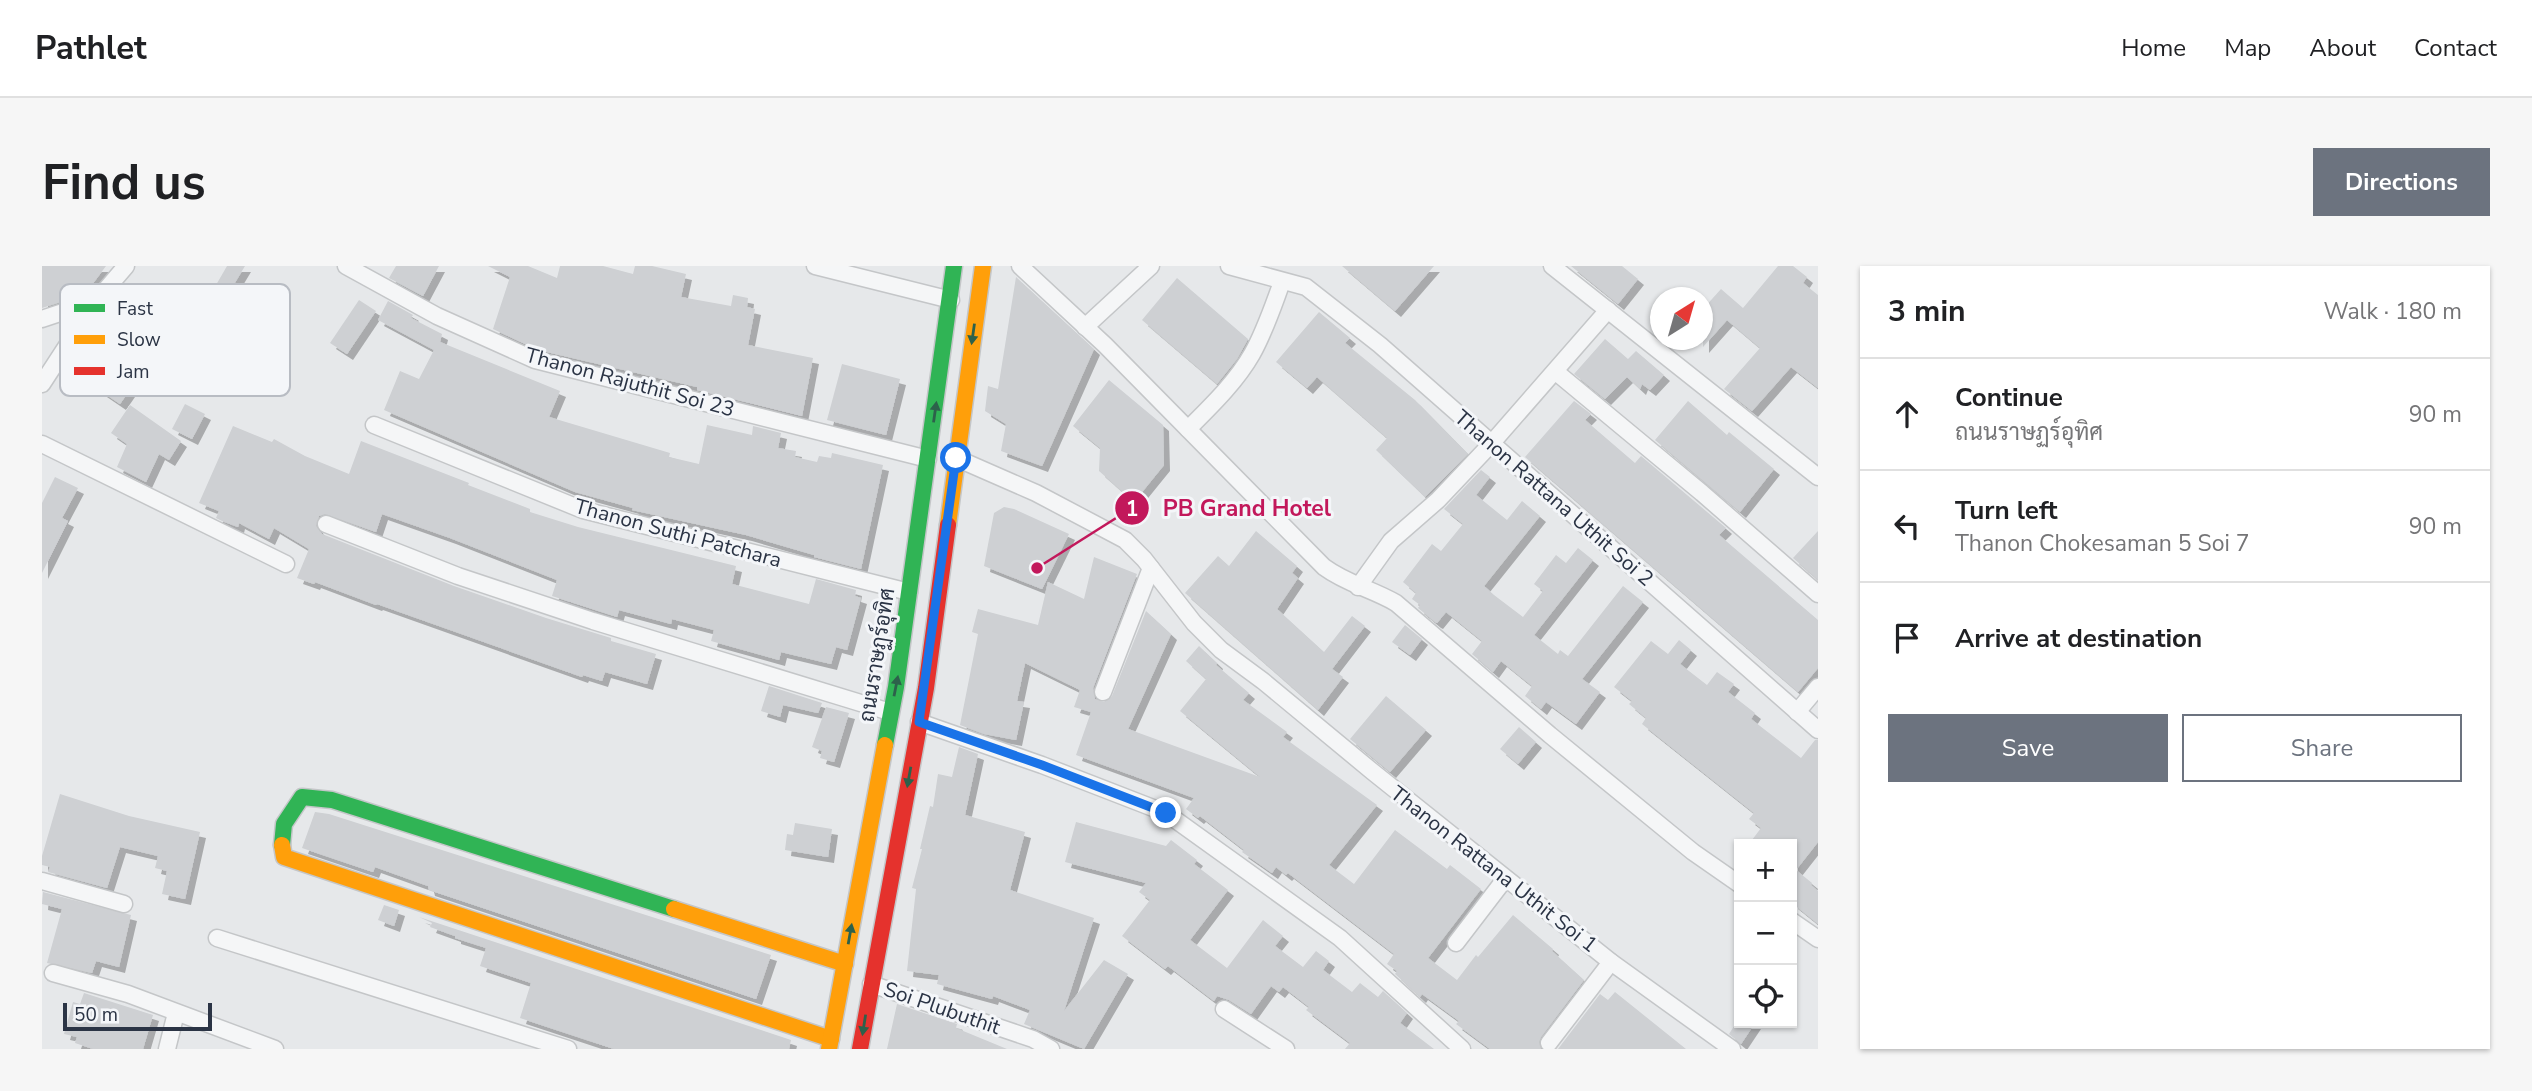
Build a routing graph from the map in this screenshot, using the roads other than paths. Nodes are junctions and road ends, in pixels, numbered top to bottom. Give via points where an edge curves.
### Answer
1 (126, 266) edge
2 (346, 266) edge
3 (815, 266) edge
4 (954, 266) edge
5 (983, 266) edge
6 (1020, 266) edge
7 (1151, 266) edge
8 (1229, 266) edge
9 (1552, 266) edge
10 (1282, 282) junction
11 (111, 284) edge
12 (950, 300) junction
13 (1608, 310) junction
14 (60, 313) edge
15 (42, 319) edge
16 (1085, 327) junction
17 (60, 356) edge
18 (1556, 372) junction
19 (42, 384) edge
20 (374, 425) dead end
21 (1188, 429) junction
22 (42, 444) edge
23 (1491, 444) junction
24 (956, 458) junction
25 (928, 459) junction
26 (1818, 477) edge
27 (326, 524) dead end
28 (286, 564) dead end
29 (1151, 568) junction
30 (1358, 587) junction
31 (909, 592) junction
32 (1818, 594) edge
33 (1818, 687) edge
34 (1103, 692) dead end
35 (890, 712) junction
36 (1797, 712) junction
37 (919, 722) junction
38 (1818, 730) edge
39 (865, 854) junction
40 (894, 857) junction
41 (1505, 879) junction
42 (42, 881) edge
43 (1734, 881) edge
44 (124, 904) dead end
45 (1797, 924) edge
46 (217, 938) dead end
47 (1818, 939) edge
48 (1456, 943) dead end
49 (1611, 962) junction
50 (845, 964) junction
51 (53, 973) dead end
52 (871, 984) junction
53 (1224, 1009) dead end
54 (176, 1013) junction
55 (1549, 1043) dead end
56 (830, 1044) edge
57 (1723, 1047) edge
58 (167, 1049) edge
59 (275, 1049) edge
60 (568, 1049) edge
61 (860, 1049) edge
62 (1051, 1049) edge
63 (1286, 1049) edge
64 (1462, 1049) edge

1 - 11 street
2 - 25 street, Thanon Rajuthit Soi 23 via 437,316 535,360
3 - 12 street
4 - 12 street, ถนนราษฏร์อุทิศ
5 -> 24 street
6 - 16 street
7 - 16 street
8 - 10 street, Thanon Rattana Uthit Soi 2
9 - 13 street
10 - 21 street via 1247,362
10 - 23 street, Thanon Rattana Uthit Soi 2 via 1306,287 1380,345
25 -> 12 street, ถนนราษฏร์อุทิศ
13 - 18 street
13 - 26 street
14 - 15 street
16 - 21 street
17 - 19 street
18 - 23 street
18 - 32 street
20 - 31 street, Thanon Suthi Patchara via 583,510
21 - 30 street via 1324,567
22 - 28 street
23 - 30 street via 1391,541
23 - 36 street, Thanon Rattana Uthit Soi 2
24 - 29 street, Thanon Rattana Uthit Soi 1 via 1037,493 1125,540
24 - 37 street
25 - 31 street, ถนนราษฏร์อุทิศ
27 - 35 street via 458,576 593,621
29 - 34 street
29 - 41 street, Thanon Rattana Uthit Soi 1 via 1221,650
30 - 43 street via 1396,603 1550,735
35 -> 31 street, ถนนราษฏร์อุทิศ
33 - 36 street
35 - 39 street, ถนนราษฏร์อุทิศ
36 - 38 street, Thanon Rattana Uthit Soi 2
37 -> 40 street
37 - 64 street via 1166,813 1340,938
39 - 40 street
50 -> 39 street, ถนนราษฏร์อุทิศ
40 - 52 street
41 - 48 street
41 - 49 street, Thanon Rattana Uthit Soi 1
42 - 44 street
45 - 47 street
46 - 60 street
49 - 55 street
49 - 57 street, Thanon Rattana Uthit Soi 1
50 - 56 street, ถนนราษฏร์อุทิศ
50 - 56 street via 332,800 302,797 284,820 284,857
51 - 54 street
52 -> 61 street
52 - 62 street, Soi Plubuthit
53 - 63 street
54 - 58 street
54 - 59 street

